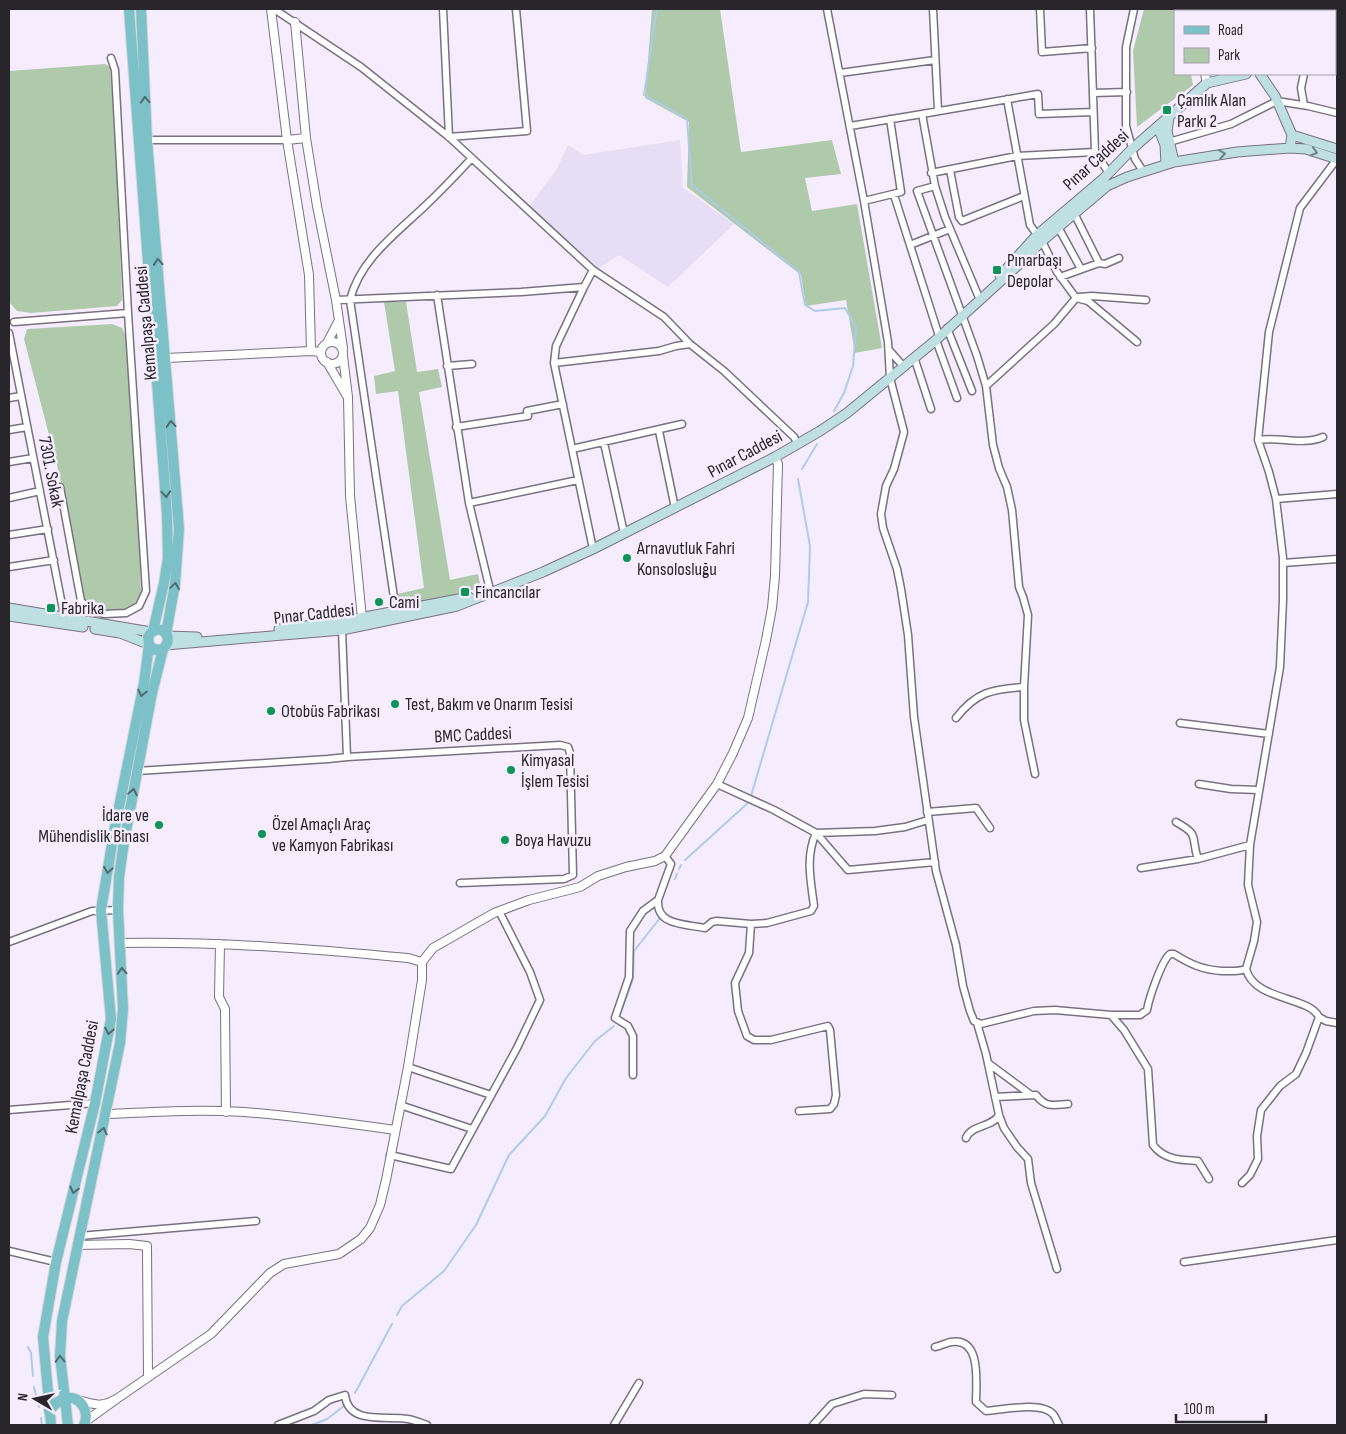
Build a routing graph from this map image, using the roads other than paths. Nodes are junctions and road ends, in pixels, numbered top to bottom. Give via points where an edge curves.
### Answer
1 (129, 9) edge
2 (140, 9) edge
3 (273, 9) edge
4 (443, 9) edge
5 (516, 9) edge
6 (827, 9) edge
7 (933, 9) edge
8 (1040, 9) edge
9 (1090, 9) edge
10 (1134, 9) edge
11 (295, 22) junction
12 (1092, 48) junction
13 (111, 58) dead end
14 (935, 60) junction
15 (840, 73) junction
16 (1205, 75) edge
17 (1242, 75) edge
18 (1261, 75) edge
19 (1304, 75) edge
20 (1207, 83) junction
21 (1127, 92) junction
22 (1093, 94) junction
23 (1007, 99) junction
24 (1277, 101) junction
25 (1304, 105) junction
26 (938, 111) junction
27 (1093, 112) junction
28 (1337, 113) edge
29 (922, 114) junction
30 (1169, 118) junction
31 (890, 119) junction
32 (850, 126) junction
33 (1158, 127) junction
34 (1292, 135) junction
35 (448, 137) junction
36 (306, 138) junction
37 (147, 140) junction
38 (288, 140) junction
39 (1169, 142) junction
40 (1290, 148) junction
41 (1132, 149) junction
42 (1337, 149) edge
43 (1095, 152) junction
44 (1017, 156) junction
45 (472, 158) junction
46 (1337, 159) edge
47 (1170, 163) junction
48 (950, 170) junction
49 (1143, 171) junction
50 (931, 173) junction
51 (1106, 179) junction
52 (935, 186) junction
53 (894, 195) junction
54 (1024, 196) junction
55 (864, 201) junction
56 (1074, 213) junction
57 (1058, 227) junction
58 (950, 229) junction
59 (933, 235) junction
60 (1039, 238) junction
61 (910, 245) junction
62 (1120, 258) dead end
63 (1099, 263) junction
64 (1081, 269) junction
65 (593, 270) junction
66 (1060, 277) junction
67 (584, 287) junction
68 (437, 295) junction
69 (982, 298) junction
70 (1076, 298) junction
71 (336, 300) junction
72 (350, 300) junction
73 (1146, 300) dead end
74 (128, 313) junction
75 (962, 315) junction
76 (14, 322) dead end
77 (338, 322) junction
78 (947, 328) junction
79 (9, 336) edge
80 (937, 338) junction
81 (1137, 342) dead end
82 (327, 343) junction
83 (690, 344) junction
84 (889, 350) junction
85 (311, 351) junction
86 (321, 352) junction
87 (343, 352) junction
88 (914, 357) junction
89 (166, 358) junction
90 (326, 362) junction
91 (554, 363) junction
92 (472, 364) dead end
93 (447, 366) junction
94 (903, 366) junction
95 (12, 368) edge
96 (890, 378) junction
97 (986, 386) junction
98 (972, 392) dead end
99 (21, 396) junction
100 (348, 397) junction
101 (9, 398) edge
102 (957, 398) dead end
103 (563, 404) junction
104 (931, 409) dead end
105 (682, 424) dead end
106 (27, 427) junction
107 (456, 427) junction
108 (9, 430) edge
109 (659, 430) junction
110 (1322, 437) dead end
111 (1258, 440) junction
112 (604, 443) junction
113 (798, 444) junction
114 (572, 449) junction
115 (775, 457) junction
116 (33, 458) junction
117 (9, 462) edge
118 (578, 480) junction
119 (60, 487) dead end
120 (40, 491) junction
121 (1337, 494) edge
122 (9, 498) edge
123 (1276, 499) junction
124 (469, 503) junction
125 (675, 508) junction
126 (48, 529) junction
127 (624, 533) junction
128 (9, 535) edge
129 (593, 549) junction
130 (54, 560) junction
131 (1337, 560) edge
132 (1283, 564) junction
133 (9, 567) edge
134 (491, 594) junction
135 (9, 608) edge
136 (396, 611) junction
137 (9, 616) edge
138 (362, 618) junction
139 (65, 620) junction
140 (342, 630) junction
141 (152, 631) junction
142 (165, 641) junction
143 (148, 644) junction
144 (1024, 686) junction
145 (956, 718) dead end
146 (1180, 724) dead end
147 (1269, 734) junction
148 (347, 757) junction
149 (137, 772) junction
150 (1035, 774) dead end
151 (717, 784) junction
152 (1199, 784) dead end
153 (1258, 790) junction
154 (927, 812) junction
155 (928, 820) junction
156 (1176, 822) dead end
157 (990, 828) dead end
158 (816, 834) junction
159 (1250, 845) junction
160 (665, 856) junction
161 (1198, 859) junction
162 (935, 862) junction
163 (1142, 868) dead end
164 (460, 883) dead end
165 (658, 900) junction
166 (101, 910) junction
167 (118, 910) junction
168 (499, 911) junction
169 (751, 924) junction
170 (9, 942) edge
171 (120, 943) junction
172 (220, 944) junction
173 (422, 962) junction
174 (1246, 969) junction
175 (1110, 1015) junction
176 (1319, 1017) junction
177 (977, 1023) junction
178 (1337, 1023) edge
179 (988, 1063) junction
180 (408, 1067) junction
181 (634, 1075) dead end
182 (491, 1095) junction
183 (1031, 1095) junction
184 (995, 1097) junction
185 (95, 1103) junction
186 (1068, 1104) dead end
187 (400, 1105) junction
188 (9, 1110) edge
189 (799, 1111) dead end
190 (226, 1112) junction
191 (107, 1114) junction
192 (999, 1115) junction
193 (472, 1129) junction
194 (395, 1130) junction
195 (966, 1138) dead end
196 (390, 1155) junction
197 (1209, 1179) dead end
198 (1242, 1183) dead end
199 (256, 1221) dead end
200 (78, 1240) junction
201 (1337, 1240) edge
202 (9, 1251) edge
203 (56, 1262) junction
204 (1184, 1262) dead end
205 (1058, 1269) dead end
206 (936, 1347) dead end
207 (148, 1377) junction
208 (639, 1383) dead end
209 (892, 1395) dead end
210 (64, 1398) junction
211 (118, 1398) junction
212 (76, 1400) junction
213 (51, 1420) edge
214 (85, 1423) edge
215 (68, 1425) edge
216 (278, 1425) edge
217 (427, 1425) edge
218 (614, 1425) edge
219 (813, 1425) edge
220 (1059, 1425) edge

1 -> 141 main road, Kemalpaşa Caddesi via 167,515 168,558
37 -> 2 main road, Kemalpaşa Caddesi
3 - 11 street
3 - 38 street
4 - 35 street
5 - 35 street via 527,131
6 - 15 street
7 - 14 street
8 - 12 street via 1042,52
9 - 12 street
10 - 21 street via 1126,47
11 - 35 street via 361,67
11 - 36 street
12 - 22 street
13 - 74 street via 115,70
14 - 15 street
14 - 26 street
15 - 32 street
16 - 20 street
17 - 20 main road, Pınar Caddesi
18 - 24 main road
19 - 25 street via 1301,88
20 - 30 main road, Pınar Caddesi
21 - 22 street
21 - 41 street via 1126,126
22 - 27 street
23 - 26 street
23 - 27 street via 1038,94 1039,114
23 - 44 street
24 - 25 street
24 - 34 main road
24 - 39 street via 1230,124
25 - 28 street
26 - 29 street
27 - 43 street
29 - 31 street
29 - 50 street
30 - 33 main road, Pınar Caddesi
30 - 39 main road
31 - 32 street
31 - 53 street via 901,192
32 - 55 street
33 - 41 main road, Pınar Caddesi
33 - 47 main road
34 - 40 main road
34 - 42 main road
35 - 45 street
36 - 38 street
36 - 71 street
37 - 38 street
89 -> 37 main road, Kemalpaşa Caddesi
38 - 85 street via 309,275
39 - 47 main road
40 -> 46 main road via 1306,149
47 -> 40 main road via 1237,152
41 - 49 street
41 - 51 main road, Pınar Caddesi
43 - 44 street
43 - 51 street
44 - 48 street
44 - 54 street
45 - 65 street
45 - 72 street via 378,250 353,286
46 - 111 street via 1300,208 1269,332
47 - 49 main road
48 - 50 street
48 - 54 street via 962,221
49 - 51 main road
50 - 52 street
51 - 56 main road, Pınar Caddesi
51 - 60 main road, Pınar Caddesi
52 - 58 street
52 - 59 street via 917,191
53 - 55 street
53 - 61 street
54 - 60 street via 1030,225
55 - 84 street
56 - 57 main road, Pınar Caddesi
56 - 63 street
57 - 60 main road, Pınar Caddesi
57 - 64 street
58 - 59 street
58 - 69 street
59 - 61 street
59 - 75 street
60 - 66 street
60 - 69 main road, Pınar Caddesi via 1015,268
61 - 80 street
62 - 63 street
63 - 64 street
64 - 66 street
65 - 67 street
65 - 83 street via 664,317
66 - 70 street
67 - 68 street
67 - 91 street via 556,346
68 - 72 street
68 - 93 street
69 - 75 main road, Pınar Caddesi
70 - 73 street
70 - 81 street via 1088,301
70 - 97 street via 1054,324
71 - 72 street
71 - 77 street
72 - 136 street
74 - 76 street
74 - 119 street via 146,591 139,606 126,613 105,614 91,611 81,601
75 - 78 main road, Pınar Caddesi
75 - 97 street
77 - 82 street
77 - 87 street
78 - 80 main road, Pınar Caddesi
78 - 98 street
79 - 95 street, 7301. Sokak
80 - 88 main road, Pınar Caddesi
80 - 102 street
82 - 86 street
82 - 87 street via 338,343
83 - 91 street via 659,351
83 - 113 street via 724,371
84 - 94 street
84 - 96 street
85 - 86 street
85 - 89 street
86 - 90 street
87 - 90 street via 336,363
87 - 100 street
88 - 94 main road, Pınar Caddesi
88 - 104 street
142 -> 89 main road, Kemalpaşa Caddesi via 176,584 179,529
90 - 100 street
91 - 103 street
92 - 93 street
93 - 107 street
94 - 96 main road, Pınar Caddesi
95 - 99 street, 7301. Sokak
96 - 113 main road, Pınar Caddesi via 847,413
96 - 154 street via 904,432 880,514 901,589
97 - 144 street via 993,445 1012,510 1019,587 1028,615
99 - 101 street
99 - 106 street, 7301. Sokak
100 - 138 street via 350,496
103 - 107 street via 527,411 528,416
103 - 114 street
105 - 109 street
106 - 108 street
106 - 116 street, 7301. Sokak
107 - 124 street
109 - 112 street
109 - 125 street
110 - 111 street via 1316,440
111 - 123 street
112 - 114 street
112 - 127 street
113 - 115 main road, Pınar Caddesi
114 - 118 street
115 - 125 main road, Pınar Caddesi
115 - 151 street via 778,464 778,510 772,608 748,718
116 - 117 street
116 - 120 street, 7301. Sokak
118 - 124 street
118 - 129 street
120 - 122 street
120 - 126 street, 7301. Sokak
121 - 123 street
123 - 132 street
124 - 134 street
125 - 127 main road, Pınar Caddesi
126 - 128 street
126 - 130 street, 7301. Sokak
127 - 129 main road, Pınar Caddesi
129 - 134 main road, Pınar Caddesi
130 - 133 street
130 - 139 street, 7301. Sokak
131 - 132 street
132 - 147 street via 1280,667
134 - 136 main road, Pınar Caddesi
134 - 140 main road, Pınar Caddesi via 457,606
135 - 139 main road
136 - 138 main road, Pınar Caddesi
137 - 139 main road
138 - 142 main road, Pınar Caddesi
139 - 141 main road
139 - 143 main road via 120,633
140 - 142 main road, Pınar Caddesi
140 - 148 street
141 - 142 main road via 160,630
141 - 143 main road, Kemalpaşa Caddesi
142 - 143 main road via 155,650
142 - 149 main road, Kemalpaşa Caddesi
143 -> 166 main road, Kemalpaşa Caddesi via 144,683
144 - 145 street via 986,693 968,703
144 - 150 street via 1024,720
146 - 147 street
147 - 153 street
148 - 149 street, BMC Caddesi
148 - 164 street, BMC Caddesi via 568,747 573,875 564,879
167 -> 149 main road, Kemalpaşa Caddesi via 119,877
151 - 158 street
151 - 160 street
152 - 153 street
153 - 159 street
154 - 155 street
154 - 157 street via 976,808
155 - 158 street via 875,831
155 - 162 street
156 - 161 street via 1194,835
158 - 162 street via 848,870
158 - 169 street via 810,845 814,906 811,911
159 - 161 street
159 - 174 street via 1248,885 1257,922
160 - 165 street via 670,864
160 - 168 street via 598,876 580,887
161 - 163 street
162 - 177 street via 966,1000
165 - 169 street via 657,909 666,919 676,923 705,928 712,922
165 - 181 street via 643,912 630,931 628,977 614,1018 628,1026 633,1036
166 - 167 street
166 - 170 street
166 -> 185 main road, Kemalpaşa Caddesi via 111,1019
167 - 171 main road, Kemalpaşa Caddesi
168 - 173 street via 433,948
168 - 182 street via 530,972 540,1000
169 - 189 street via 749,953 735,983 738,1011 748,1036 754,1040 771,1040 828,1026 830,1030 834,1104 830,1109
171 - 172 street
191 -> 171 main road, Kemalpaşa Caddesi via 123,1009
172 - 173 street via 356,953
172 - 190 street via 219,997 225,1008
173 - 180 street
174 - 175 street via 1211,971 1170,954 1165,958 1150,995 1148,1010 1140,1015
174 - 176 street via 1248,975 1263,988 1317,1012
175 - 177 street via 1034,1011
175 - 197 street via 1124,1030 1148,1069 1153,1145 1165,1157 1198,1161
176 - 178 street
176 - 198 street via 1296,1074 1280,1086 1261,1110 1258,1159
177 - 179 street
179 - 183 street
179 - 184 street
180 - 182 street
180 - 187 street
182 - 193 street
183 - 184 street
183 - 186 street via 1047,1104
184 - 192 street
185 - 188 street
185 -> 203 main road, Kemalpaşa Caddesi
187 - 193 street
187 - 194 street
190 - 191 street
190 - 194 street
200 -> 191 main road, Kemalpaşa Caddesi
192 - 195 street via 996,1121 968,1133
192 - 205 street via 1004,1128 1028,1159 1031,1184
193 - 196 street via 451,1169
194 - 196 street
196 - 207 street via 380,1205 361,1239 339,1254 284,1264 270,1273 211,1334
199 - 200 street
200 - 207 street via 147,1246
210 -> 200 main road, Kemalpaşa Caddesi via 60,1356 62,1321
201 - 204 street
202 - 203 street
203 - 213 main road, Kemalpaşa Caddesi via 43,1337
206 - 220 street via 950,1342 968,1346 973,1353 976,1374 976,1402 986,1411 1022,1407 1042,1409 1053,1414
207 - 211 street
208 - 218 street
209 - 219 street via 864,1394 832,1404
210 - 212 main road
210 - 213 main road via 59,1401
210 - 215 main road, Kemalpaşa Caddesi
211 - 212 street via 100,1406
211 - 214 street
212 - 214 main road via 85,1408
216 - 217 street via 345,1395 351,1408 367,1418 409,1419

